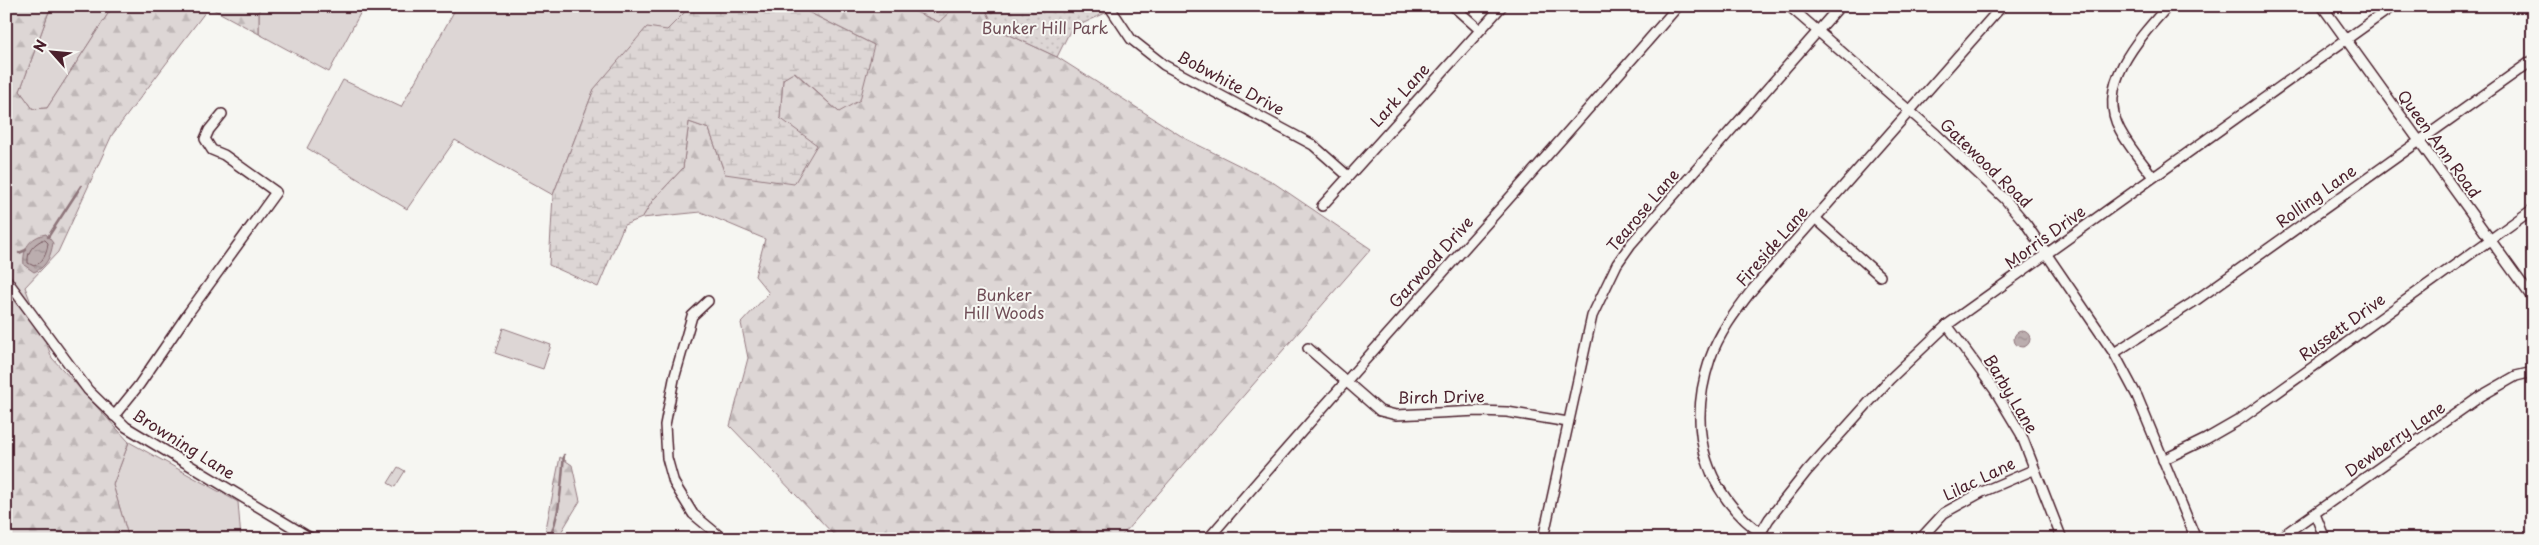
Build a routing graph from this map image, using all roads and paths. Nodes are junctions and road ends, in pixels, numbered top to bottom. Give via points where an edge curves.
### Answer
1 (1110, 6) edge
2 (1453, 6) edge
3 (1502, 6) edge
4 (1678, 6) edge
5 (1789, 6) edge
6 (1840, 6) edge
7 (2002, 6) edge
8 (2168, 6) edge
9 (2322, 6) edge
10 (2393, 6) edge
11 (1480, 30) junction
12 (1818, 32) junction
13 (2346, 39) junction
14 (2533, 60) edge
15 (1910, 112) junction
16 (222, 114) dead end
17 (2418, 141) junction
18 (1348, 176) junction
19 (2153, 177) junction
20 (1322, 206) dead end
21 (2533, 209) edge
22 (1816, 219) junction
23 (2490, 240) junction
24 (2047, 255) junction
25 (1880, 276) dead end
26 (6, 279) edge
27 (2533, 299) edge
28 (708, 301) dead end
29 (1947, 324) junction
30 (1308, 348) dead end
31 (2114, 353) junction
32 (2533, 372) edge
33 (1344, 380) junction
34 (114, 416) junction
35 (1568, 422) junction
36 (2163, 460) junction
37 (2033, 470) junction
38 (2315, 514) junction
39 (1758, 536) edge
40 (312, 539) edge
41 (723, 539) edge
42 (1208, 539) edge
43 (1450, 539) edge
44 (1505, 539) edge
45 (1544, 539) edge
46 (1769, 539) edge
47 (1920, 539) edge
48 (2062, 539) edge
49 (2196, 539) edge
50 (2278, 539) edge
51 (2325, 539) edge

1 - 18 street, Bobwhite Drive via 1131,38 1164,65 1313,145
2 - 11 street
3 - 11 street, Lark Lane
4 - 33 street, Garwood Drive
5 - 12 street, Gatewood Road
6 - 12 street, Tearose Lane
7 - 15 street, Fireside Lane
8 - 19 street via 2125,61 2114,94 2113,109 2119,129
9 - 13 street, Queen Ann Road
10 - 13 street, Morris Drive
11 - 18 street, Lark Lane
12 - 15 street, Gatewood Road
12 - 35 street, Tearose Lane via 1631,244 1617,264 1592,316
13 - 17 street, Queen Ann Road
13 - 19 street, Morris Drive
14 - 17 street, Rolling Lane
15 - 22 street, Fireside Lane
15 - 24 street, Gatewood Road via 2005,199
16 - 34 street via 208,130 205,139 212,150 276,192
17 - 23 street, Queen Ann Road
17 - 31 street, Rolling Lane via 2192,303
18 - 20 street, Lark Lane
19 - 24 street, Morris Drive
21 - 23 street, Russett Drive
22 - 25 street
22 - 39 street, Fireside Lane via 1730,318 1710,359 1700,407 1700,432 1706,462 1720,490
23 - 27 street, Queen Ann Road
23 - 36 street, Russett Drive via 2239,420
24 - 29 street, Morris Drive
24 - 31 street, Gatewood Road
26 - 34 street, Browning Lane via 88,390
28 - 41 street via 692,316 674,379 665,425 667,458 674,483 693,514
29 - 37 street, Barby Lane via 2017,427
29 - 39 street, Morris Drive via 1889,380 1807,471
30 - 33 street, Birch Drive
31 - 36 street, Gatewood Road via 2137,396
32 - 38 street, Dewberry Lane via 2516,376 2481,396
33 - 35 street, Birch Drive via 1380,411 1396,415 1478,411
33 - 42 street, Garwood Drive
34 - 40 street, Browning Lane via 158,448
35 - 45 street, Tearose Lane
36 - 49 street, Gatewood Road
37 - 47 street, Lilac Lane via 1944,512
37 - 48 street, Barby Lane
38 - 50 street, Dewberry Lane
38 - 51 street
39 - 46 street, Fireside Lane
43 - 44 street

